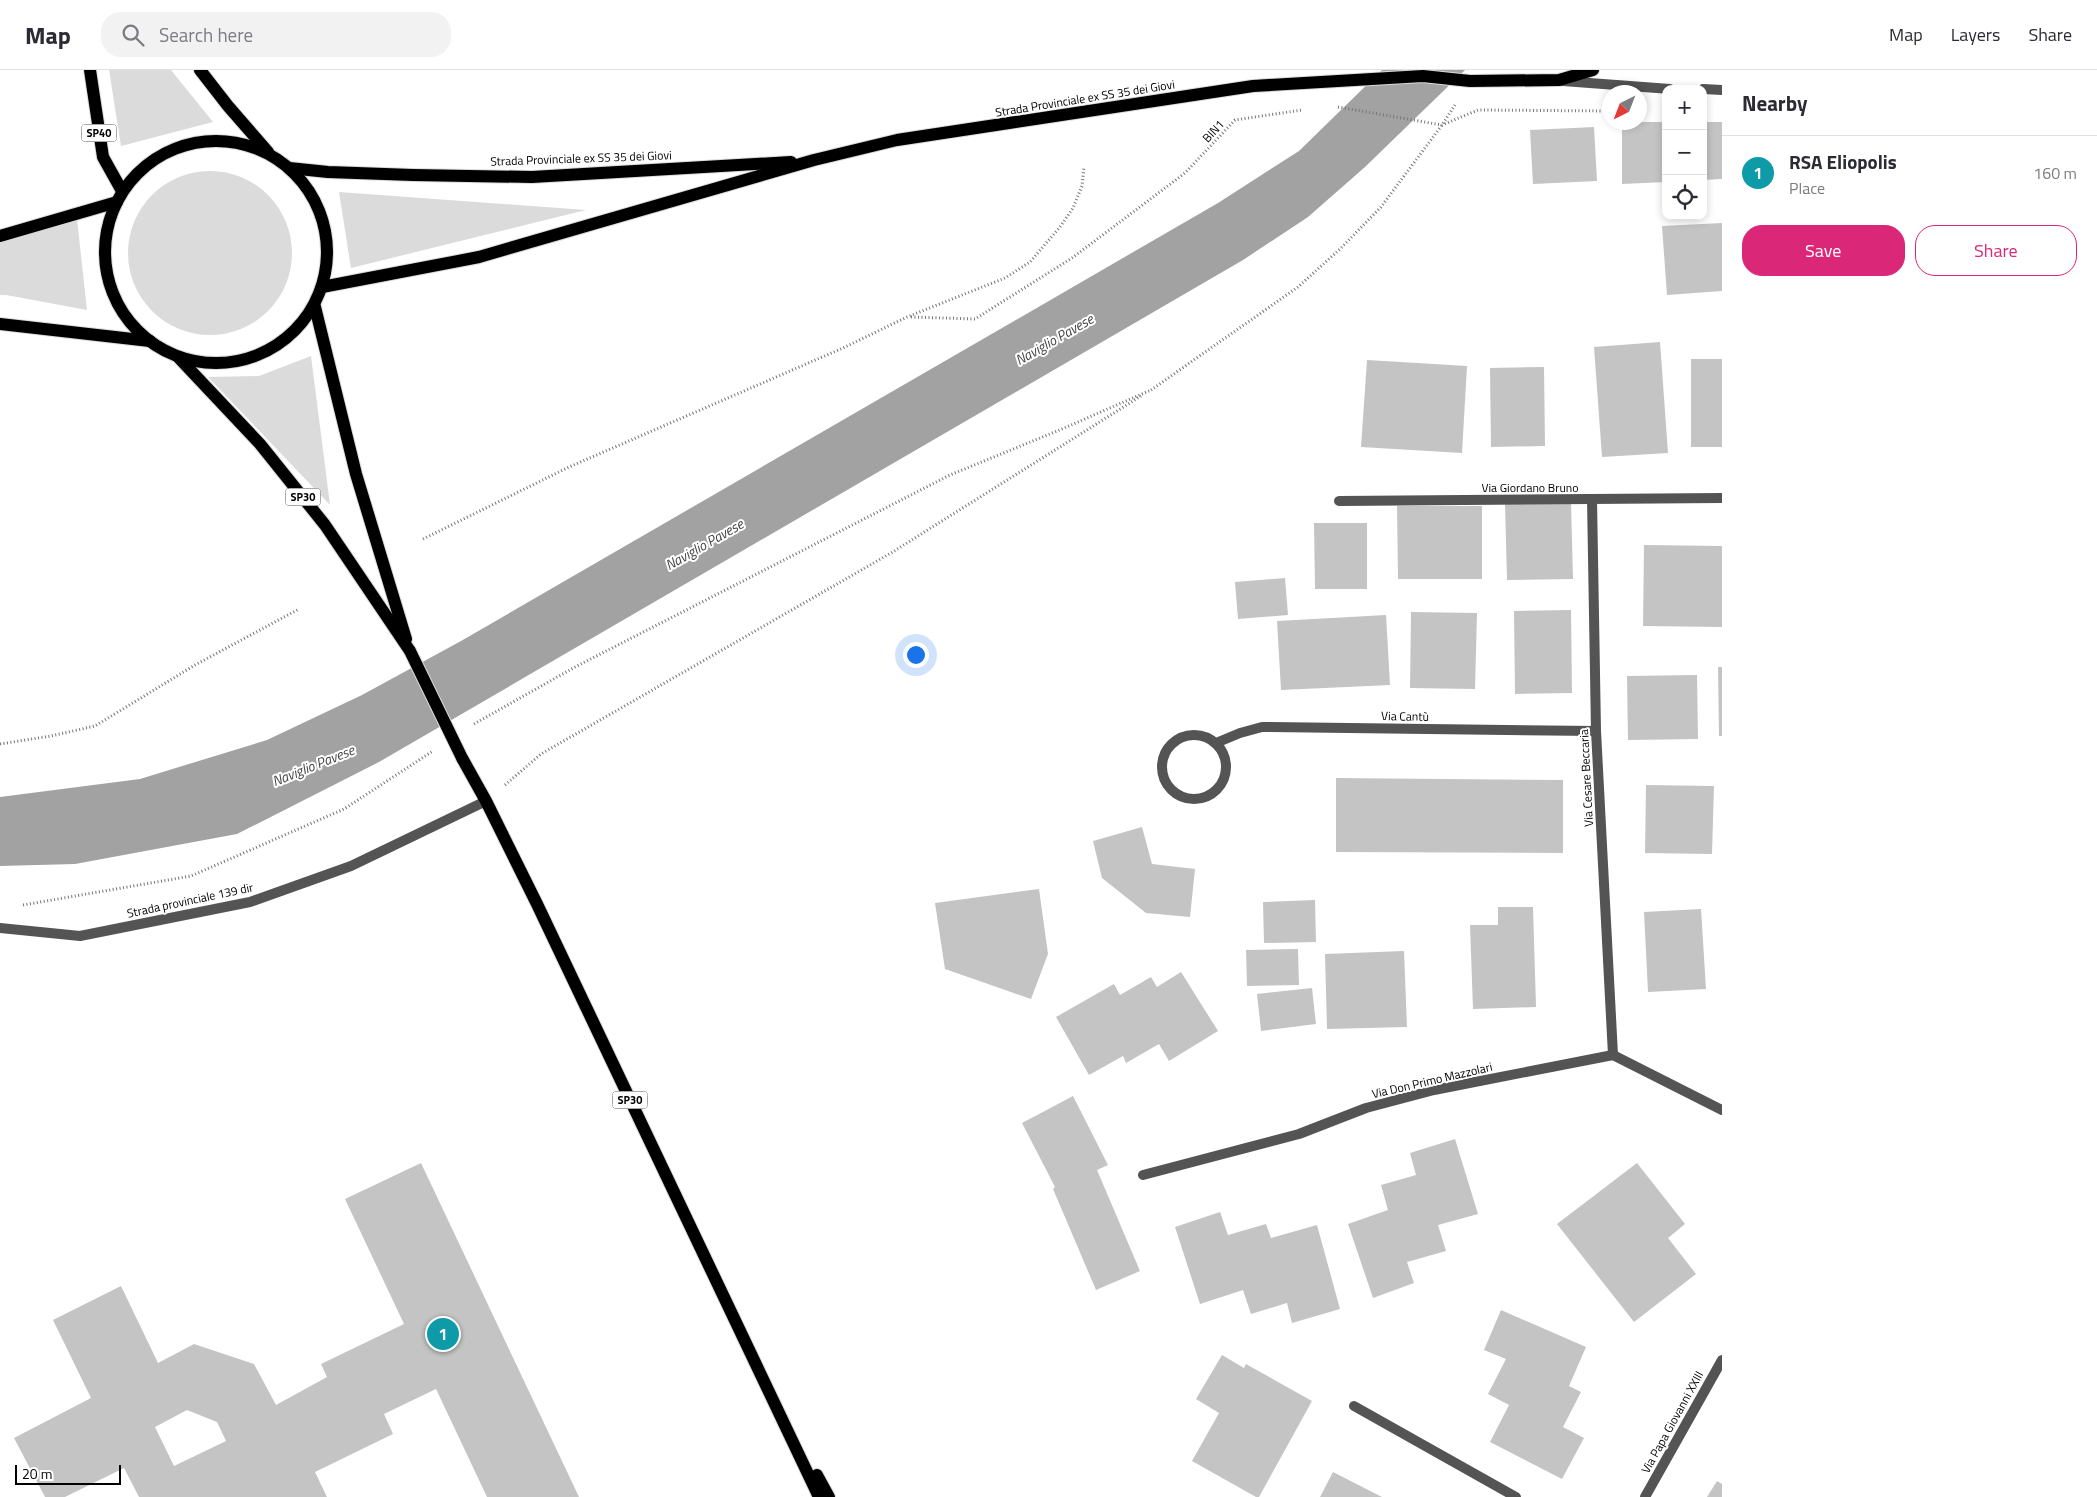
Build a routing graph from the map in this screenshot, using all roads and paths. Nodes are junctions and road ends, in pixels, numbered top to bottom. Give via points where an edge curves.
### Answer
1 (90, 70) edge
2 (200, 70) edge
3 (1593, 70) edge
4 (1423, 73) edge
5 (1559, 80) junction
6 (1470, 81) junction
7 (1662, 88) edge
8 (1707, 90) edge
9 (1722, 90) edge
10 (1331, 106) dead end
11 (1312, 109) dead end
12 (1602, 112) edge
13 (1442, 126) junction
14 (272, 156) junction
15 (814, 160) junction
16 (1084, 166) dead end
17 (289, 168) junction
18 (119, 196) junction
19 (0, 236) edge
20 (322, 287) junction
21 (315, 307) junction
22 (908, 317) junction
23 (0, 324) edge
24 (150, 341) junction
25 (178, 357) junction
26 (1151, 390) junction
27 (1722, 498) edge
28 (1592, 499) junction
29 (1339, 501) dead end
30 (423, 539) dead end
31 (299, 609) dead end
32 (410, 651) junction
33 (471, 726) dead end
34 (1596, 731) junction
35 (1216, 743) junction
36 (0, 744) edge
37 (439, 747) dead end
38 (486, 802) junction
39 (22, 905) dead end
40 (0, 928) edge
41 (1613, 1055) junction
42 (1722, 1110) edge
43 (1143, 1175) dead end
44 (1722, 1360) edge
45 (773, 1399) junction
46 (1354, 1406) dead end
47 (819, 1497) edge
48 (829, 1497) edge
49 (1516, 1497) edge
50 (1644, 1497) edge

1 - 18 main road, SP40 via 103,157
2 - 14 main road
3 - 5 main road
4 - 6 main road
4 - 15 main road, Strada Provinciale ex SS 35 dei Giovi via 1253,86 898,140
5 - 6 main road
5 - 7 street
6 - 13 path
8 - 9 street
10 - 13 path
11 - 22 path, BIN1 via 1235,120 1185,173 1072,258 975,318
12 - 13 path via 1478,110
13 - 26 path via 1381,207 1340,249 1298,287
14 - 17 main road
14 - 18 main road via 243,144 209,140 172,149 149,162 132,177
15 - 17 main road, Strada Provinciale ex SS 35 dei Giovi via 532,177 328,172
15 - 20 main road, Strada Provinciale ex SS 35 dei Giovi via 479,257
16 - 22 path via 1082,186 1073,208 1046,246 1030,262 1005,278
17 - 20 main road via 302,180 320,209 328,239
18 - 19 main road
18 - 24 main road via 107,229 105,265 116,302 130,322
20 - 21 main road
21 - 25 main road via 288,338 251,358 232,363 212,363
21 - 32 main road, SP30 via 356,474
22 - 30 path via 844,348 568,466
23 - 24 main road
24 - 25 main road
25 - 32 main road, SP30 via 260,444 325,525
26 - 33 path via 950,475 575,667
26 - 38 path via 890,553 541,754
27 - 28 street, Via Giordano Bruno
28 - 29 street, Via Giordano Bruno
28 - 34 street, Via Cesare Beccaria
31 - 36 path via 195,665 95,726
32 - 38 main road, SP30, bridge
34 - 35 street, Via Cantù via 1262,727
34 - 41 street, Via Cesare Beccaria
35 - 35 street via 1198,734 1178,739 1170,745 1162,764 1167,784 1174,792 1194,799 1215,792 1222,783 1226,768
37 - 39 path via 344,809 191,876
38 - 40 street, Strada provinciale 139 dir via 352,866 250,902 80,936
38 - 45 main road, SP30
41 - 42 street
41 - 43 street, Via Don Primo Mazzolari via 1434,1090 1366,1108 1299,1134
44 - 50 street, Via Papa Giovanni XXIII
45 - 47 main road, SP30
45 - 48 main road, SP30
46 - 49 street

